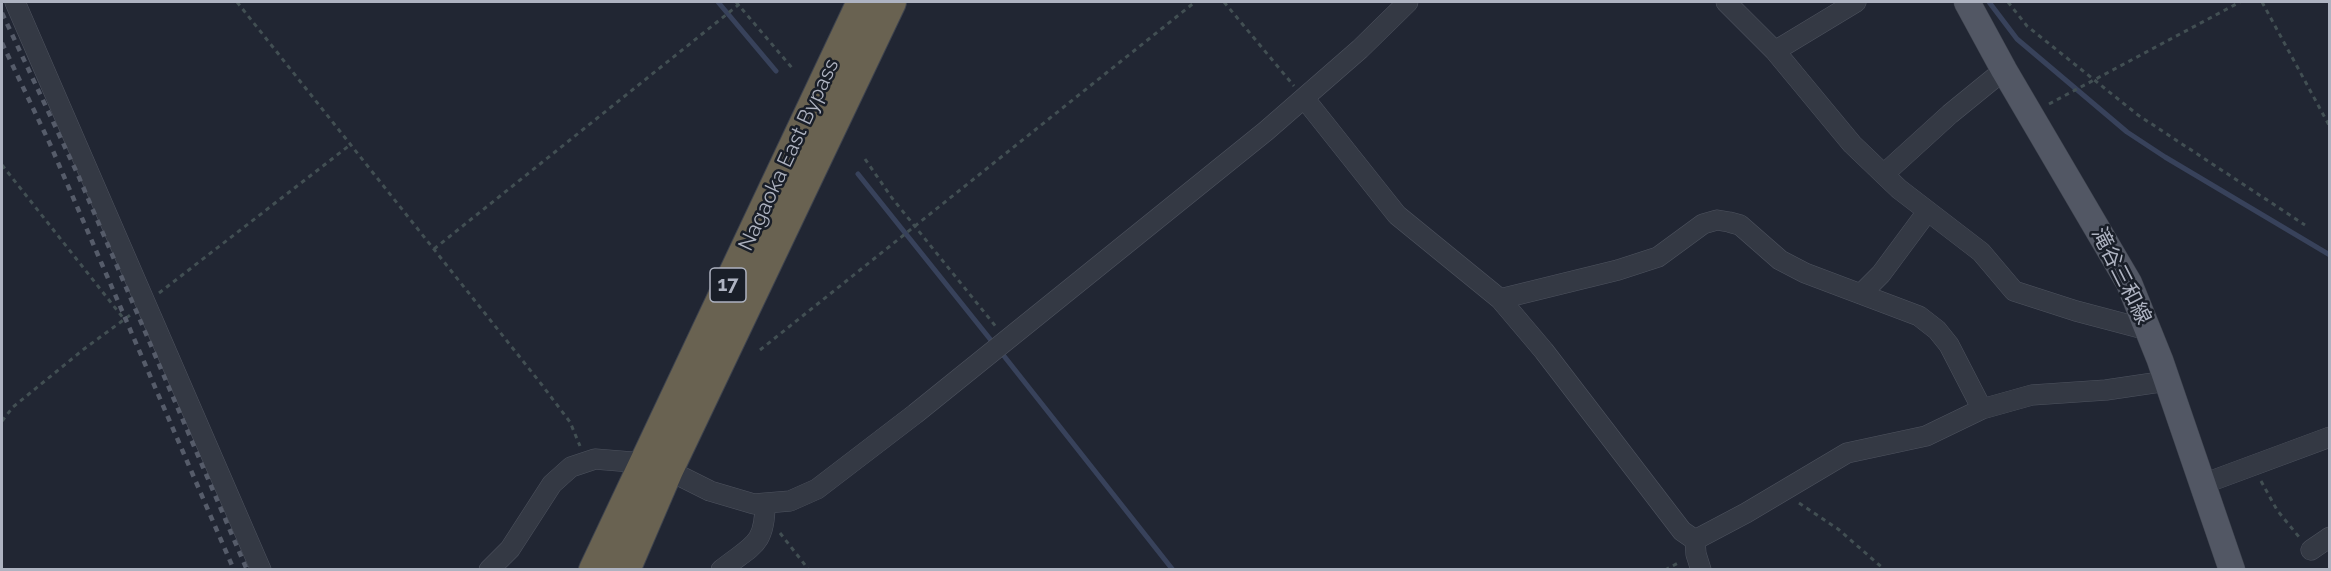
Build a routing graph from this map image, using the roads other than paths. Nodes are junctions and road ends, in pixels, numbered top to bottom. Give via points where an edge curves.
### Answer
1 (15, 2) edge
2 (862, 2) edge
3 (891, 2) edge
4 (1408, 2) edge
5 (1726, 2) edge
6 (1856, 2) edge
7 (1967, 2) edge
8 (1775, 51) junction
9 (2004, 70) junction
10 (1304, 98) junction
11 (1884, 174) junction
12 (1927, 212) junction
13 (1861, 294) junction
14 (1500, 299) junction
15 (2148, 330) junction
16 (2167, 381) junction
17 (1982, 409) junction
18 (2330, 437) edge
19 (656, 467) junction
20 (2202, 484) junction
21 (765, 504) junction
22 (2330, 537) edge
23 (1695, 540) junction
24 (2312, 550) road end
25 (261, 570) edge
26 (489, 570) edge
27 (594, 570) edge
28 (626, 570) edge
29 (721, 570) edge
30 (1701, 570) edge
31 (2232, 570) edge

1 - 25 street
2 - 19 highway, Nagaoka East Bypass / 17
3 - 19 highway, Nagaoka East Bypass / 17
4 - 10 street
5 - 8 street
6 - 8 street
7 - 9 main road, 滝谷三和線
8 - 11 street via 1824,113
9 - 11 street
9 - 15 main road, 滝谷三和線 via 2108,244
10 - 14 street via 1398,215
10 - 21 street via 833,478 790,501
11 - 12 street
12 - 13 street via 1881,274
12 - 15 street via 1982,252 2014,291
13 - 14 street via 1805,273 1780,260 1740,225 1717,220 1703,224 1658,257
13 - 17 street via 1919,316 1937,330 1949,345
14 - 23 street via 1682,531
15 - 16 main road, 滝谷三和線
16 - 17 street via 2106,390 2050,392
16 - 20 main road, 滝谷三和線
17 - 23 street via 1926,436 1847,453
18 - 20 street
19 - 21 street via 710,491
19 - 26 street via 595,459 571,467 552,484 510,549
19 - 27 highway, Nagaoka East Bypass / 17
19 - 28 highway, Nagaoka East Bypass / 17
20 - 31 main road, 滝谷三和線
21 - 29 street via 760,539
22 - 24 street
23 - 30 street

